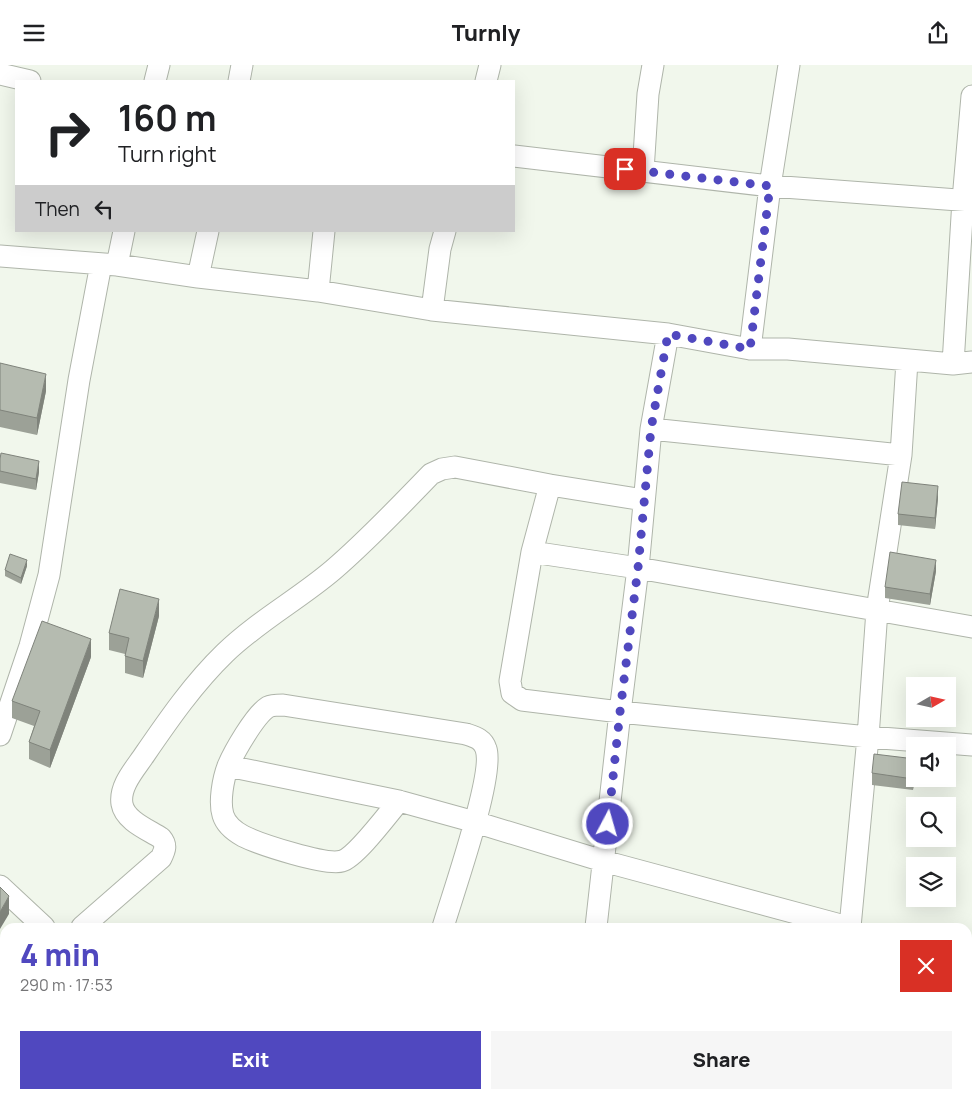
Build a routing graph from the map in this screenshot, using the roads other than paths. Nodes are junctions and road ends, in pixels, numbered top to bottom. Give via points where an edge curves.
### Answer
1 (159, 65) edge
2 (242, 65) edge
3 (490, 65) edge
4 (653, 65) edge
5 (789, 65) edge
6 (0, 74) edge
7 (26, 80) edge
8 (156, 80) edge
9 (239, 80) edge
10 (486, 80) edge
11 (972, 96) edge
12 (515, 156) edge
13 (643, 171) junction
14 (770, 186) junction
15 (967, 200) edge
16 (124, 232) edge
17 (208, 232) edge
18 (324, 232) edge
19 (445, 232) edge
20 (0, 256) edge
21 (110, 265) junction
22 (198, 277) junction
23 (318, 291) junction
24 (432, 310) junction
25 (668, 334) junction
26 (750, 349) junction
27 (907, 361) junction
28 (962, 363) edge
29 (651, 429) junction
30 (901, 455) junction
31 (550, 485) junction
32 (644, 500) junction
33 (532, 552) junction
34 (638, 568) junction
35 (877, 610) junction
36 (972, 627) edge
37 (620, 712) junction
38 (0, 735) edge
39 (868, 737) junction
40 (972, 745) edge
41 (228, 767) junction
42 (399, 801) junction
43 (475, 822) junction
44 (604, 861) junction
45 (0, 886) edge
46 (40, 923) edge
47 (87, 923) edge
48 (444, 923) edge
49 (596, 923) edge
50 (834, 923) edge
51 (849, 923) edge

1 - 8 street
2 - 9 street
3 - 10 street
4 - 13 street
5 - 14 street
6 - 7 street
11 - 15 street
12 - 13 street
13 - 14 street
14 - 15 street
14 - 26 street
15 - 28 street
16 - 21 street
17 - 22 street
18 - 23 street
19 - 24 street
20 - 21 street
21 - 22 street
21 - 38 street via 79,380 49,575 30,646
22 - 23 street
23 - 24 street
24 - 25 street
25 - 26 street
25 - 29 street
26 - 27 street via 788,349
27 - 28 street
27 - 30 street
29 - 30 street
29 - 32 street
30 - 35 street
31 - 32 street
31 - 33 street
31 - 47 street via 454,467 432,474 332,571 225,653 163,727 122,791 122,806 128,817 165,843 161,858
32 - 34 street
33 - 34 street
33 - 37 street via 510,681 512,693 522,700
34 - 35 street
34 - 37 street
35 - 36 street
35 - 39 street
37 - 39 street
37 - 44 street
39 - 40 street
39 - 51 street
41 - 42 street
41 - 42 street via 220,803 229,826 244,836 314,860 343,861 357,850
41 - 43 street via 252,723 270,705 466,734 481,740 487,750 487,771
42 - 43 street
43 - 44 street
43 - 48 street
44 - 49 street
44 - 50 street
45 - 46 street

